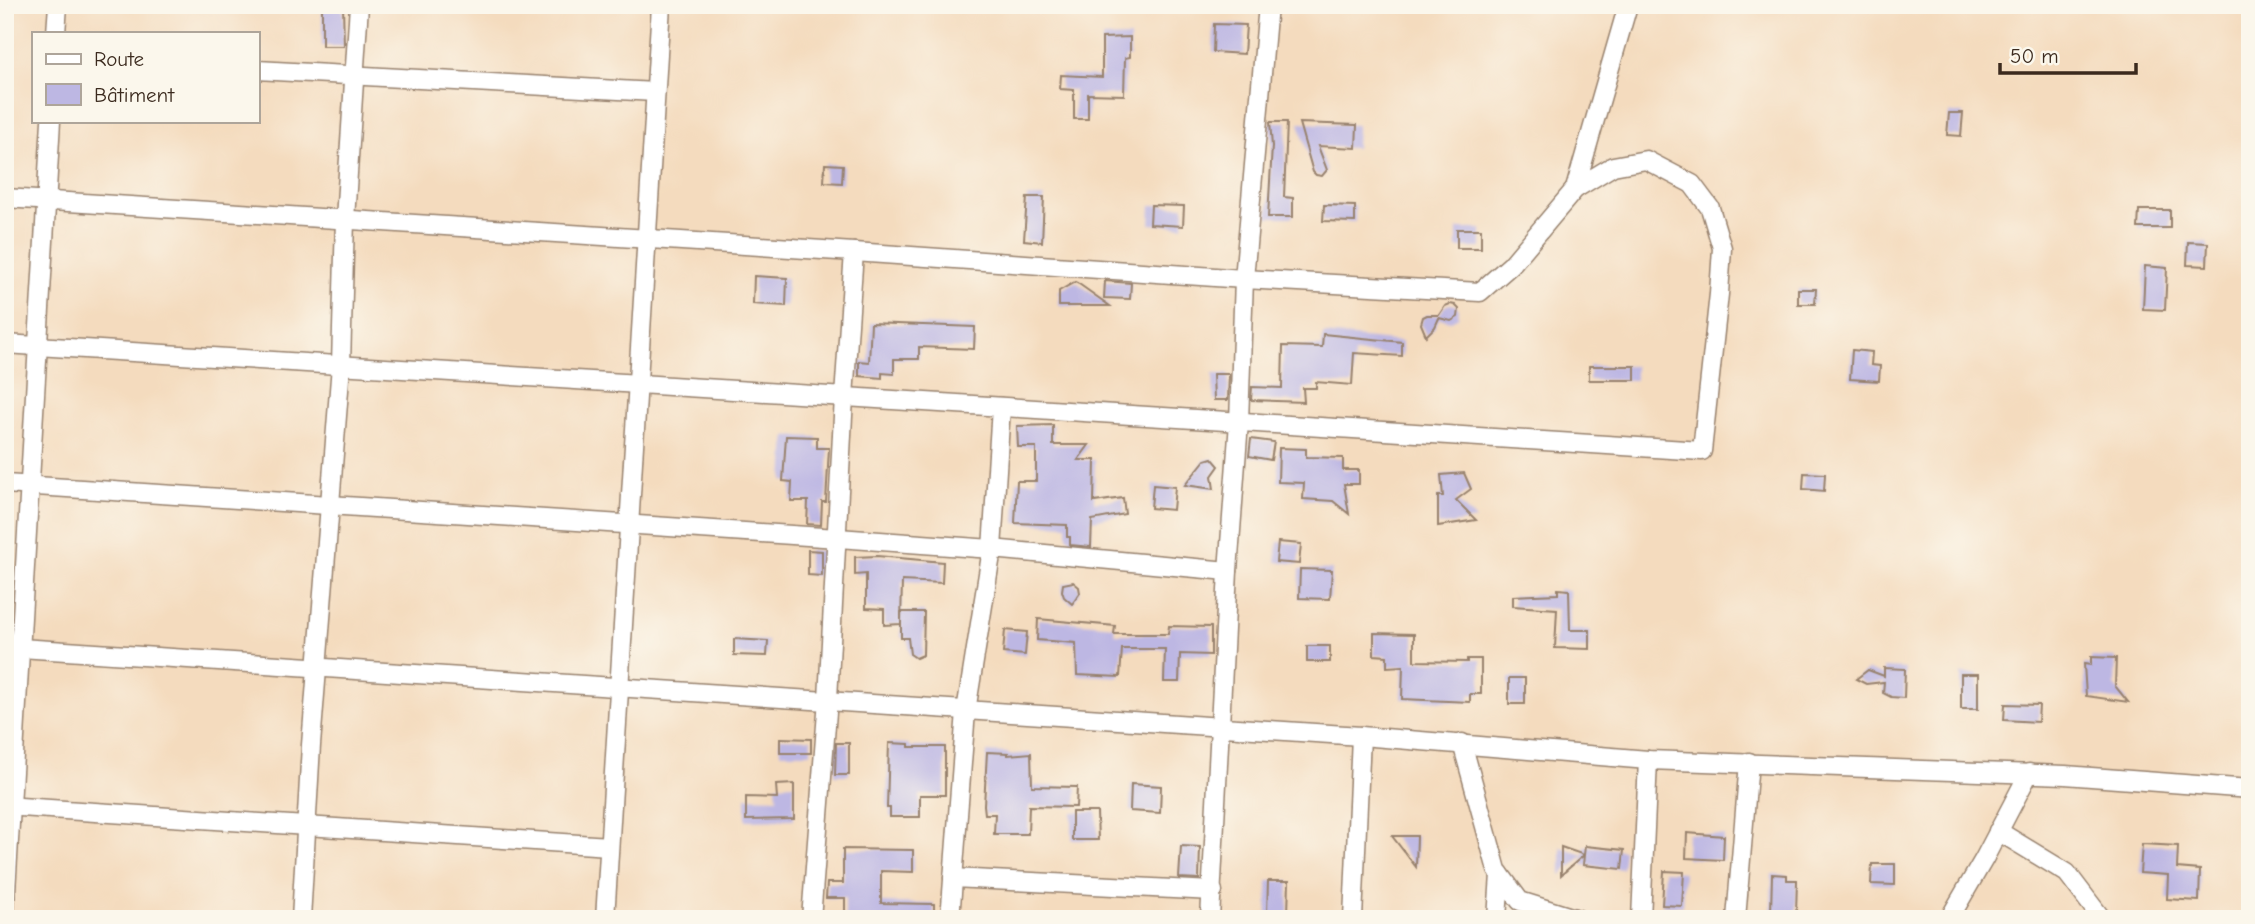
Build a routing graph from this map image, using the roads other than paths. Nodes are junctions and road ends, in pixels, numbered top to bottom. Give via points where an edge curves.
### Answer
1 (58, 5) edge
2 (359, 5) edge
3 (661, 5) edge
4 (1268, 5) edge
5 (1628, 5) edge
6 (57, 32) edge
7 (259, 70) edge
8 (354, 75) junction
9 (655, 92) junction
10 (51, 122) edge
11 (1575, 189) junction
12 (5, 198) edge
13 (47, 201) junction
14 (345, 219) junction
15 (646, 239) junction
16 (855, 251) junction
17 (1244, 279) junction
18 (5, 344) edge
19 (38, 346) junction
20 (341, 365) junction
21 (638, 384) junction
22 (844, 397) junction
23 (1001, 407) junction
24 (1239, 422) junction
25 (5, 484) edge
26 (30, 486) junction
27 (330, 505) junction
28 (629, 525) junction
29 (838, 538) junction
30 (992, 549) junction
31 (1228, 572) junction
32 (13, 647) edge
33 (318, 667) junction
34 (619, 687) junction
35 (828, 699) junction
36 (966, 711) junction
37 (1221, 726) junction
38 (1361, 736) junction
39 (1462, 743) junction
40 (1647, 760) junction
41 (1749, 762) junction
42 (2029, 773) junction
43 (2250, 789) edge
44 (8, 806) edge
45 (307, 826) junction
46 (1998, 831) junction
47 (609, 846) junction
48 (1500, 874) junction
49 (953, 878) junction
50 (1213, 891) junction
51 (5, 909) edge
52 (301, 919) edge
53 (605, 919) edge
54 (811, 919) edge
55 (950, 919) edge
56 (1210, 919) edge
57 (1353, 919) edge
58 (1497, 919) edge
59 (1578, 919) edge
60 (1640, 919) edge
61 (1736, 919) edge
62 (1949, 919) edge
63 (2102, 919) edge

1 - 6 street
2 - 8 street
3 - 9 street
4 - 17 street
5 - 11 street
7 - 8 street
8 - 9 street
8 - 14 street
9 - 15 street
10 - 13 street
11 - 17 street via 1511,265 1480,292
11 - 24 street via 1613,166 1646,160 1692,184 1710,208 1722,248 1702,451
12 - 13 street
13 - 14 street
13 - 19 street
14 - 15 street
14 - 20 street
15 - 16 street
15 - 21 street
16 - 17 street
16 - 22 street
17 - 24 street
18 - 19 street
19 - 20 street
19 - 26 street
20 - 21 street
20 - 27 street
21 - 22 street
21 - 28 street
22 - 23 street
22 - 29 street
23 - 24 street
23 - 30 street
24 - 31 street
25 - 26 street
26 - 27 street
26 - 32 street
27 - 28 street
27 - 33 street
28 - 29 street
28 - 34 street
29 - 30 street
29 - 35 street
30 - 31 street
30 - 36 street
31 - 37 street
32 - 33 street
32 - 44 street
33 - 34 street
33 - 45 street
34 - 35 street
34 - 47 street
35 - 36 street
35 - 54 street
36 - 37 street
36 - 49 street
37 - 38 street
37 - 50 street
38 - 39 street
38 - 57 street
39 - 40 street
39 - 48 street
40 - 41 street
40 - 60 street
41 - 42 street
41 - 61 street
42 - 43 street
42 - 46 street
44 - 45 street
44 - 51 street
45 - 47 street
45 - 52 street
46 - 62 street
46 - 63 street via 2067,873
47 - 53 street
48 - 58 street
48 - 59 street via 1520,901
49 - 50 street
49 - 55 street
50 - 56 street

